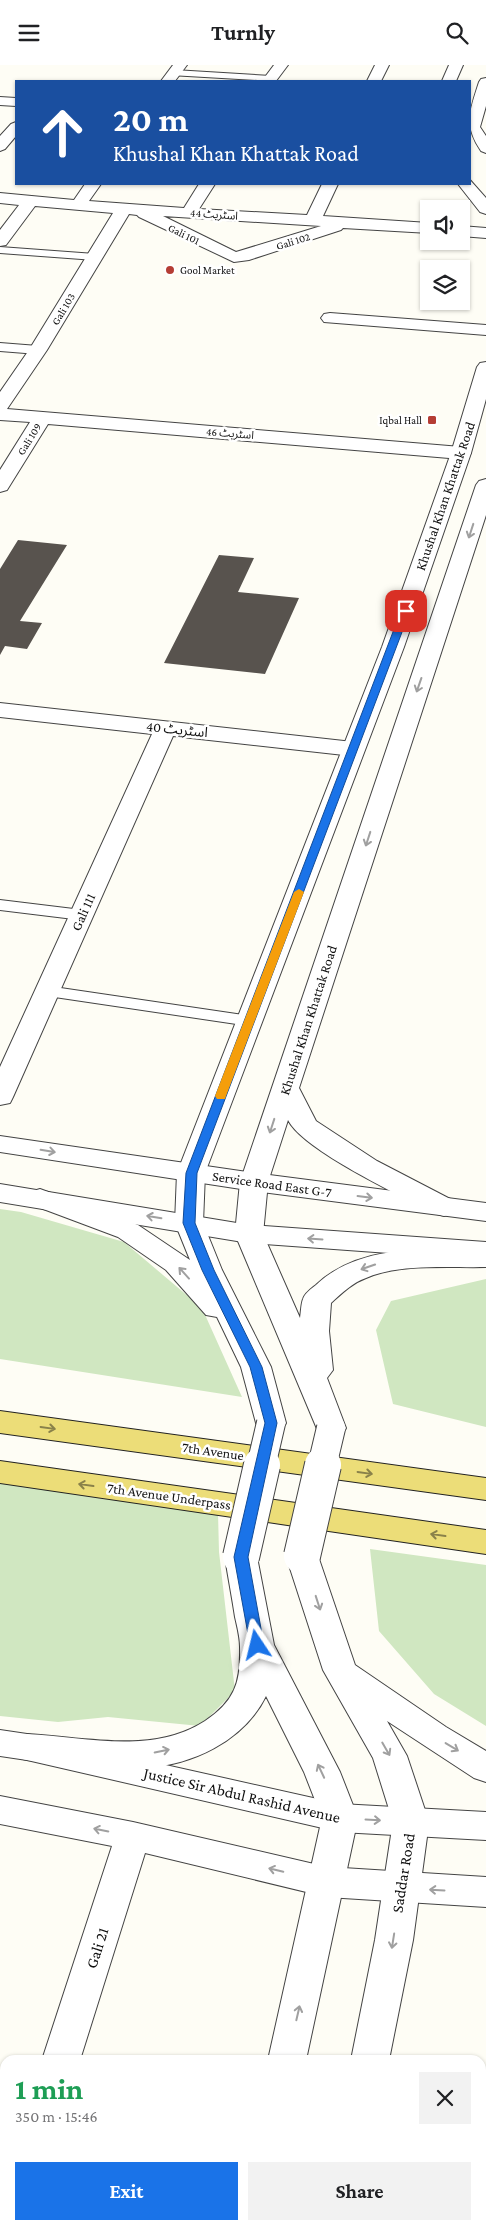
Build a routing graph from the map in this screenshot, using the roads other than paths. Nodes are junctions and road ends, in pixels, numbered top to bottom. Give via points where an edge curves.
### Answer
1 (281, 65) edge
2 (382, 65) edge
3 (456, 65) edge
4 (174, 73) edge
5 (270, 80) edge
6 (374, 80) edge
7 (449, 80) edge
8 (486, 82) edge
9 (0, 101) edge
10 (15, 102) edge
11 (15, 128) edge
12 (0, 146) edge
13 (486, 148) edge
14 (92, 185) edge
15 (206, 185) edge
16 (330, 185) edge
17 (467, 185) edge
18 (0, 198) edge
19 (31, 201) junction
20 (78, 205) junction
21 (129, 209) junction
22 (486, 209) edge
23 (189, 212) junction
24 (313, 220) junction
25 (350, 223) junction
26 (420, 228) edge
27 (470, 232) edge
28 (486, 233) edge
29 (0, 241) edge
30 (0, 250) edge
31 (95, 257) junction
32 (234, 257) joint
33 (330, 318) dead end
34 (486, 330) edge
35 (0, 347) edge
36 (38, 350) junction
37 (486, 367) edge
38 (0, 406) edge
39 (0, 413) edge
40 (42, 418) junction
41 (461, 453) junction
42 (486, 485) edge
43 (0, 487) edge
44 (393, 647) junction
45 (431, 650) junction
46 (1, 713) edge
47 (166, 727) junction
48 (353, 749) junction
49 (0, 905) edge
50 (82, 915) junction
51 (47, 991) junction
52 (250, 1021) junction
53 (285, 1087) junction
54 (0, 1097) edge
55 (0, 1144) edge
56 (192, 1173) junction
57 (254, 1183) junction
58 (0, 1193) edge
59 (40, 1198) junction
60 (444, 1207) junction
61 (486, 1212) edge
62 (189, 1223) junction
63 (249, 1234) junction
64 (486, 1251) edge
65 (486, 1258) edge
66 (256, 1367) junction
67 (320, 1397) junction
68 (0, 1421) edge
69 (0, 1472) edge
70 (486, 1489) edge
71 (486, 1542) edge
72 (302, 1557) joint
73 (257, 1645) junction
74 (340, 1670) junction
75 (13, 1745) edge
76 (486, 1768) edge
77 (0, 1810) edge
78 (340, 1818) junction
79 (411, 1823) junction
80 (486, 1826) edge
81 (133, 1836) junction
82 (327, 1882) junction
83 (400, 1887) junction
84 (486, 1892) edge
85 (63, 2055) edge
86 (288, 2055) edge
87 (371, 2055) edge

1 - 5 street
2 - 6 street
3 - 7 street
4 - 5 lane
8 - 13 street via 472,127
9 - 10 street
11 - 12 street
14 - 20 street
15 - 23 street
16 - 24 street
17 - 22 street
18 - 19 street, اسٹریٹ 44
19 - 20 street, اسٹریٹ 44
19 - 29 street
20 - 21 street, اسٹریٹ 44
21 - 23 street, اسٹریٹ 44
21 - 31 street, Gali 103
21 - 32 street, Gali 101
23 - 24 street, اسٹریٹ 44
24 - 25 street, اسٹریٹ 44
25 - 26 street, اسٹریٹ 44
25 - 32 street, Gali 102
27 - 28 street
30 - 31 lane
31 - 36 street, Gali 103
33 - 34 street
35 - 36 lane
36 - 38 street, Gali 103
37 - 41 street, Khushal Khan Khattak Road
39 - 40 street, اسٹریٹ 46
40 - 41 street, اسٹریٹ 46
40 - 43 street, Gali 109
41 - 44 street, Khushal Khan Khattak Road
42 -> 45 street, Khushal Khan Khattak Road
44 - 45 street
44 - 48 street, Khushal Khan Khattak Road
45 -> 53 street, Khushal Khan Khattak Road
46 - 47 street, اسٹریٹ 40
47 - 48 street, اسٹریٹ 40
47 - 50 street, Gali 111
48 - 52 street, Khushal Khan Khattak Road
49 - 50 lane
50 - 51 street, Gali 111
51 - 52 lane
51 - 54 street, Gali 111
52 - 56 street, Khushal Khan Khattak Road
53 -> 57 street, Khushal Khan Khattak Road
53 - 60 street via 305,1126 368,1167
55 -> 56 street, Service Road East G-7
56 - 57 street, Service Road East G-7
56 - 62 street, Khushal Khan Khattak Road
57 -> 60 street, Service Road East G-7
57 - 63 street, Khushal Khan Khattak Road
58 - 59 street
62 -> 59 street
66 -> 59 street via 215,1307 176,1263 128,1231
60 - 61 street, Service Road East G-7
62 - 63 street
62 - 66 street, Khushal Khan Khattak Road via 208,1270
64 -> 63 street
63 - 67 street, Khushal Khan Khattak Road
65 -> 67 street via 409,1260 372,1265 342,1278 317,1299 314,1331
66 - 73 street, Khushal Khan Khattak Road, bridge via 271,1423 241,1557
67 - 72 street, Khushal Khan Khattak Road, bridge via 331,1428
68 -> 70 main road, 7th Avenue
71 -> 69 main road, 7th Avenue Underpass
72 -> 74 street, Saddar Road
75 -> 73 street via 143,1755 182,1747 228,1723 245,1704 254,1680
78 -> 73 street via 322,1772
74 -> 76 street
74 -> 79 street, Saddar Road via 390,1756
75 - 78 street, Justice Sir Abdul Rashid Avenue
81 -> 77 street
78 -> 79 street, Justice Sir Abdul Rashid Avenue
78 - 82 street
79 - 80 street, Justice Sir Abdul Rashid Avenue
79 - 83 street, Saddar Road
82 -> 81 street
81 - 85 street, Gali 21
82 - 83 street
86 -> 82 street
84 -> 83 street
83 -> 87 street, Saddar Road via 394,1940

